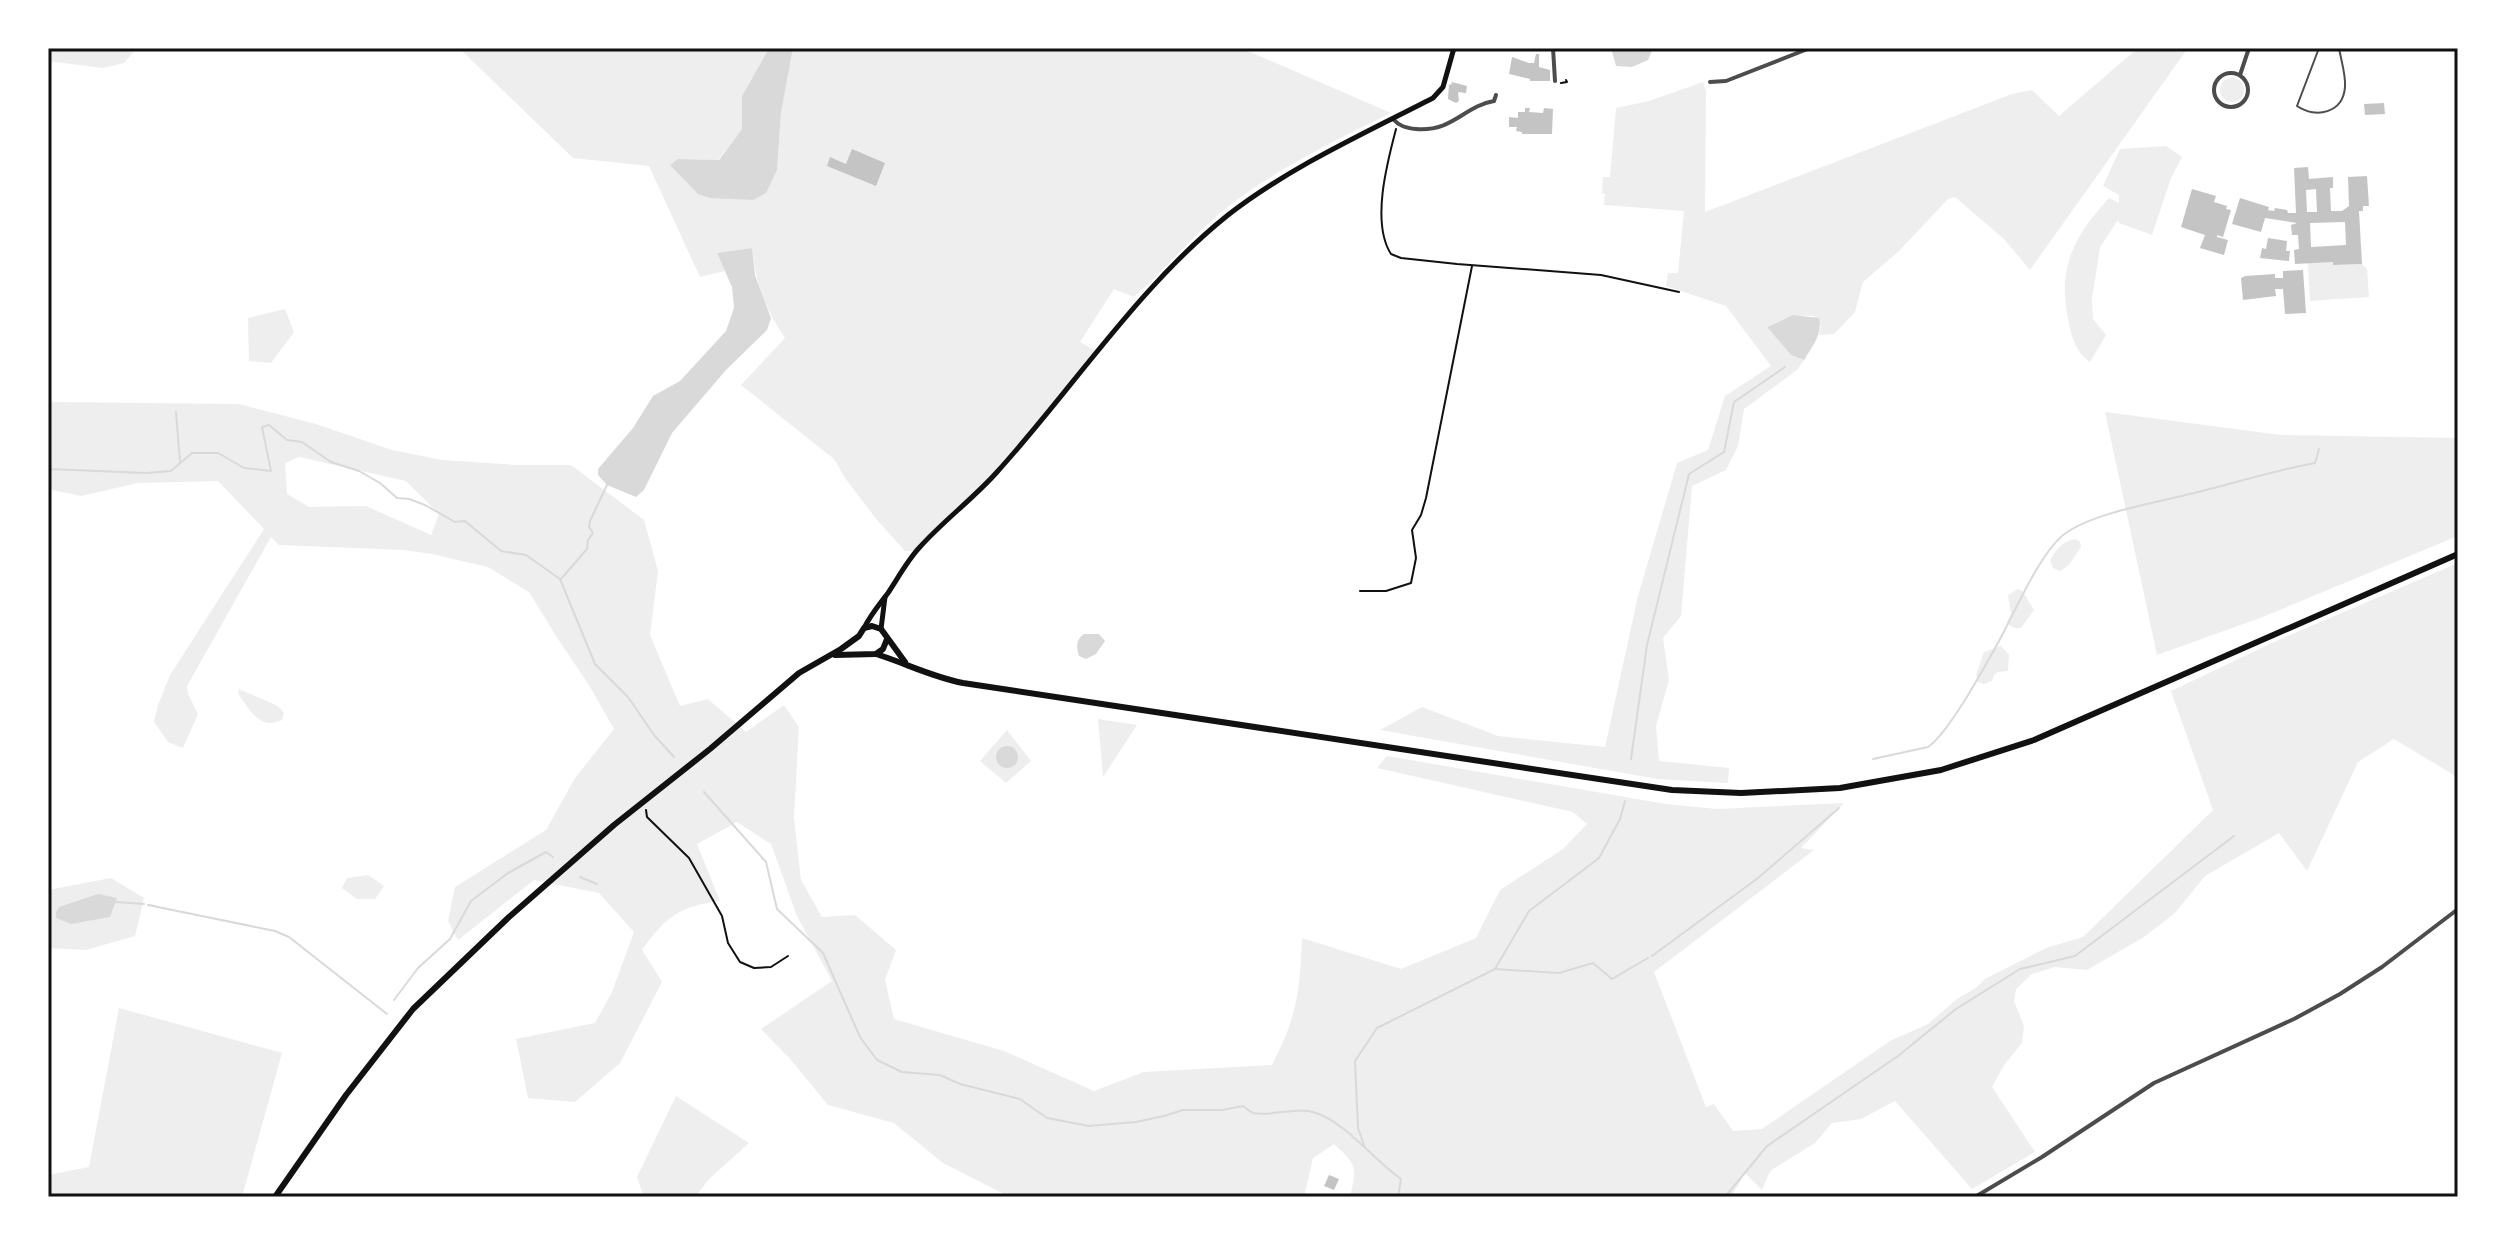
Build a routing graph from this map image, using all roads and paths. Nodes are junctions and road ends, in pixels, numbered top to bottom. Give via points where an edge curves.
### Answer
1 (1454, 48) edge
2 (1553, 48) edge
3 (1810, 48) edge
4 (2249, 48) edge
5 (2319, 48) edge
6 (2339, 48) edge
7 (2240, 75) junction
8 (1566, 80) dead end
9 (1556, 82) joint
10 (1710, 82) dead end
11 (1496, 95) dead end
12 (1395, 121) junction
13 (1472, 265) junction
14 (1679, 292) dead end
15 (2458, 554) edge
16 (1360, 591) dead end
17 (886, 596) junction
18 (864, 628) junction
19 (881, 629) junction
20 (859, 636) junction
21 (886, 637) junction
22 (866, 653) junction
23 (876, 654) junction
24 (832, 655) junction
25 (905, 662) junction
26 (644, 801) junction
27 (2458, 909) edge
28 (788, 956) dead end
29 (275, 1197) edge
30 (1975, 1197) edge

1 - 12 main road via 1439,93
2 - 9 street
3 - 10 street via 1726,81
4 - 7 street
5 - 6 lane via 2297,106 2315,114 2342,100
7 - 7 street via 2247,96 2239,105 2223,105 2214,93 2215,82 2223,74
8 - 9 path
11 - 12 street via 1494,101 1445,126 1415,129
12 - 13 path via 1384,190 1386,246 1401,258
12 - 17 main road via 1256,195 1194,246 1152,288 1038,427 916,551
13 - 14 path via 1601,275
13 - 16 path via 1424,508 1412,530 1416,558 1411,583 1386,591
15 - 25 highway via 2034,740 1941,770 1840,788 1672,790 963,683
17 - 18 main road
17 - 19 main road
18 - 19 highway
18 - 20 highway
19 - 21 highway
20 - 22 highway
20 - 24 highway
21 - 23 highway via 886,646
21 - 25 highway
22 - 23 highway
22 - 24 highway
23 - 25 highway
24 - 26 highway via 799,673
26 - 28 path via 647,817 689,858 722,916 728,943 740,962 771,967
26 - 29 highway via 509,917 413,1009
27 - 30 street via 2340,994 2154,1083

